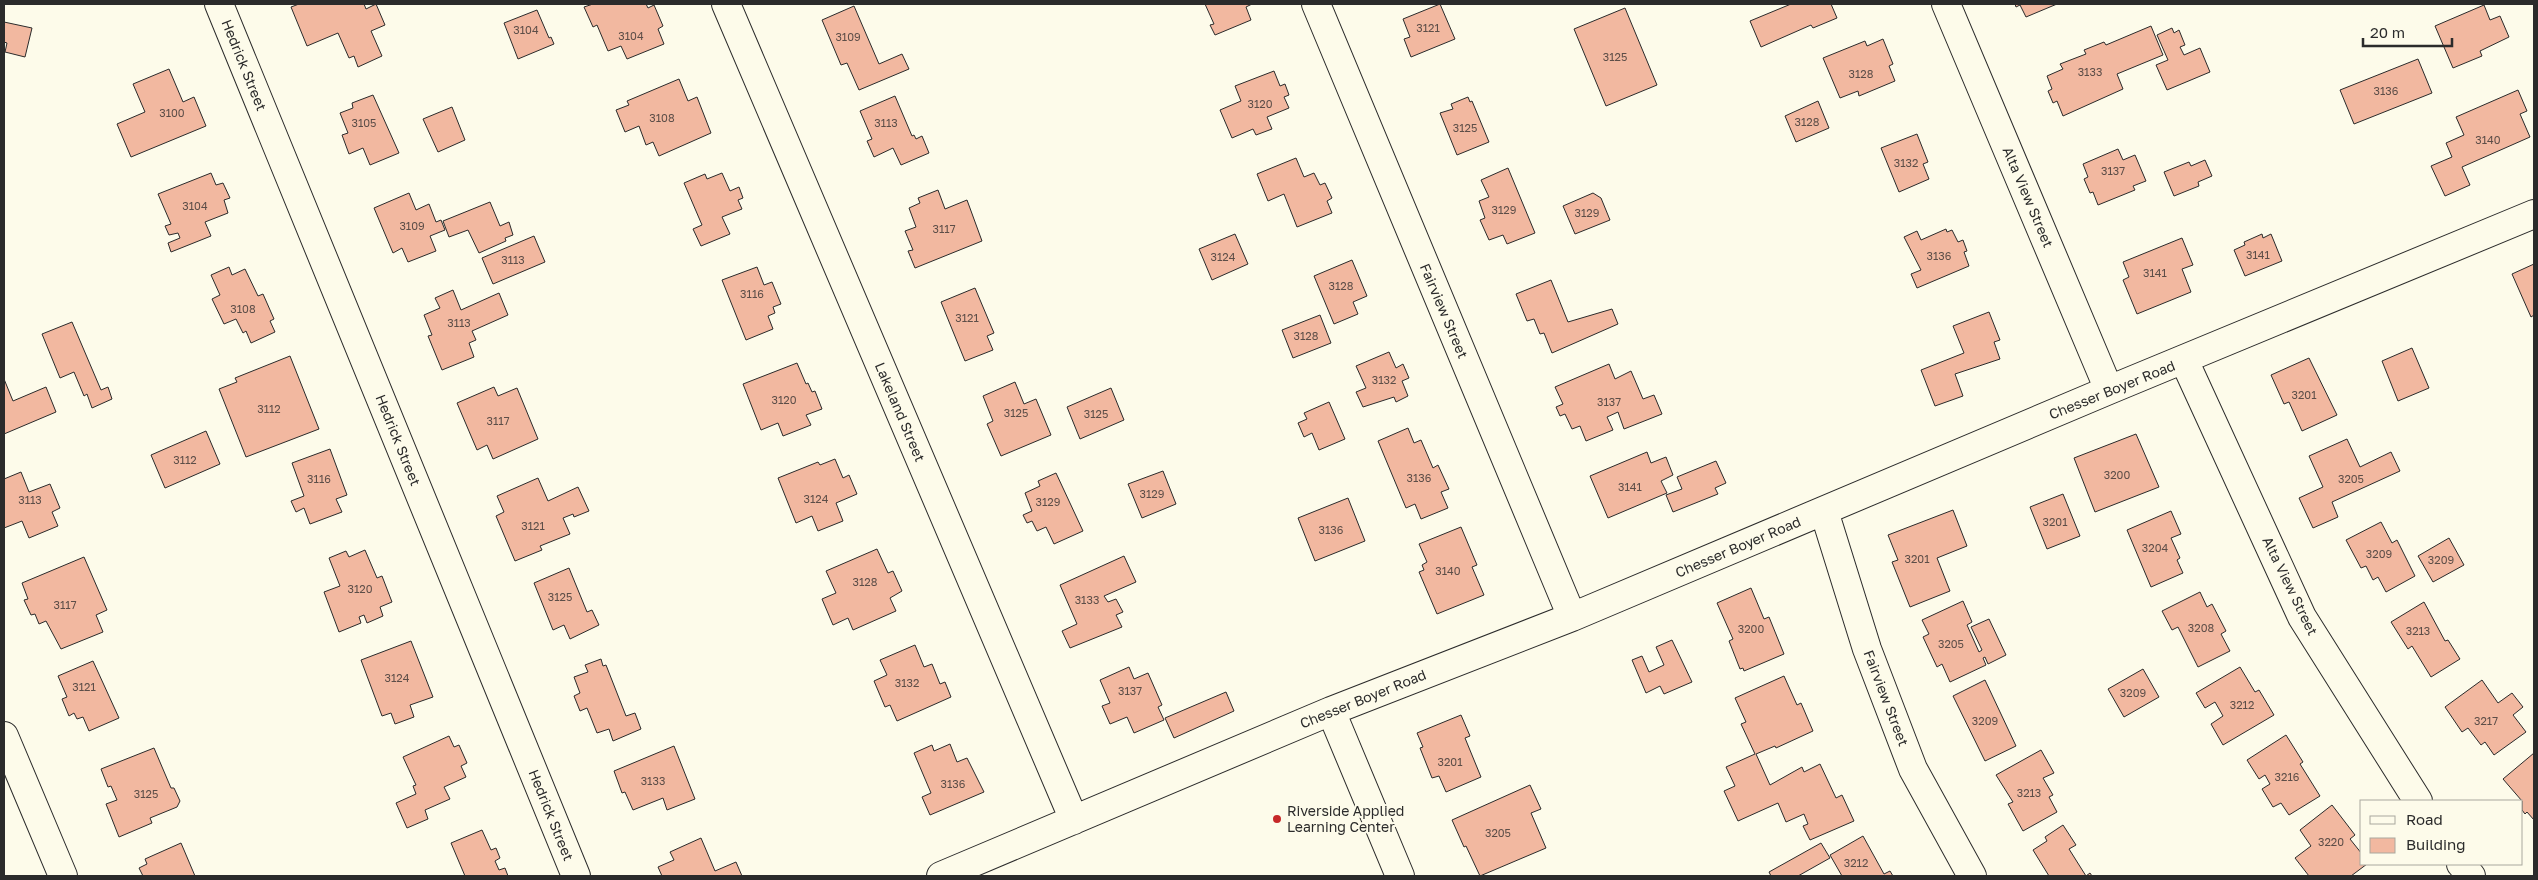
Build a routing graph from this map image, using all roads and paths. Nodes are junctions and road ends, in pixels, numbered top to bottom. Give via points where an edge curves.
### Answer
1 (219, 4) edge
2 (726, 4) edge
3 (1316, 4) edge
4 (1946, 4) edge
5 (2534, 214) edge
6 (2184, 360) junction
7 (2109, 390) junction
8 (1824, 511) junction
9 (1572, 618) junction
10 (1331, 711) junction
11 (4, 736) edge
12 (2417, 800) edge
13 (1074, 820) junction
14 (2463, 865) edge
15 (63, 876) edge
16 (576, 876) edge
17 (941, 876) edge
18 (1400, 876) edge
19 (1972, 876) edge
20 (2471, 876) edge

1 - 16 street, Hedrick Street
2 - 13 street, Lakeland Street
3 - 9 street, Fairview Street
4 - 7 street, Alta View Street
5 - 6 street, Chesser Boyer Road
6 - 7 street, Chesser Boyer Road
6 - 12 street, Alta View Street via 2302,617
7 - 8 street, Chesser Boyer Road
8 - 9 street, Chesser Boyer Road
8 - 19 street, Fairview Street via 1867,649 1913,769
9 - 10 street, Chesser Boyer Road
10 - 13 street, Chesser Boyer Road
10 - 18 street
11 - 15 street
13 - 17 street, Chesser Boyer Road
14 - 20 street

